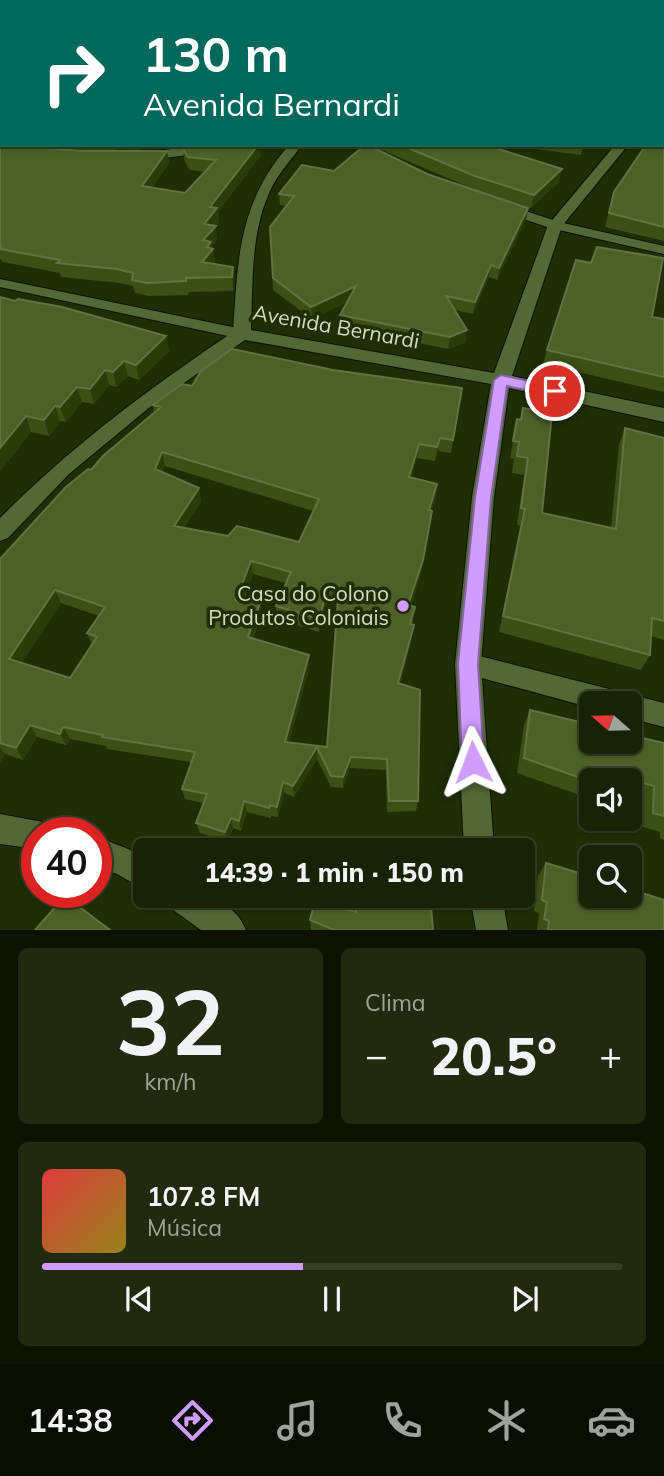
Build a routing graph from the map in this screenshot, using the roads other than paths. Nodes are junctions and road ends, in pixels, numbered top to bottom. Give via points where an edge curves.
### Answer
1 (216, 147) edge
2 (294, 147) edge
3 (620, 147) edge
4 (132, 157) edge
5 (487, 202) edge
6 (555, 225) junction
7 (664, 250) edge
8 (0, 283) edge
9 (242, 334) junction
10 (501, 380) junction
11 (664, 415) edge
12 (0, 532) edge
13 (468, 664) junction
14 (579, 693) edge
15 (642, 709) edge
16 (664, 715) edge
17 (0, 829) edge
18 (21, 832) edge
19 (478, 838) edge
20 (112, 856) edge
21 (133, 866) edge
22 (198, 908) edge
23 (488, 908) edge
24 (230, 930) edge
25 (492, 930) edge

1 - 4 street
2 - 9 street via 265,185 249,224
3 - 6 street
5 - 6 street
6 - 7 street
6 - 10 street
8 - 9 street, Avenida Bernardi
9 - 10 street, Avenida Bernardi
9 - 12 street via 132,410 62,469
10 - 11 street, Avenida Bernardi
10 - 13 street via 483,498
13 - 14 street
13 - 19 street
15 - 16 street
17 - 18 street
20 - 21 street
22 - 24 street
23 - 25 street

